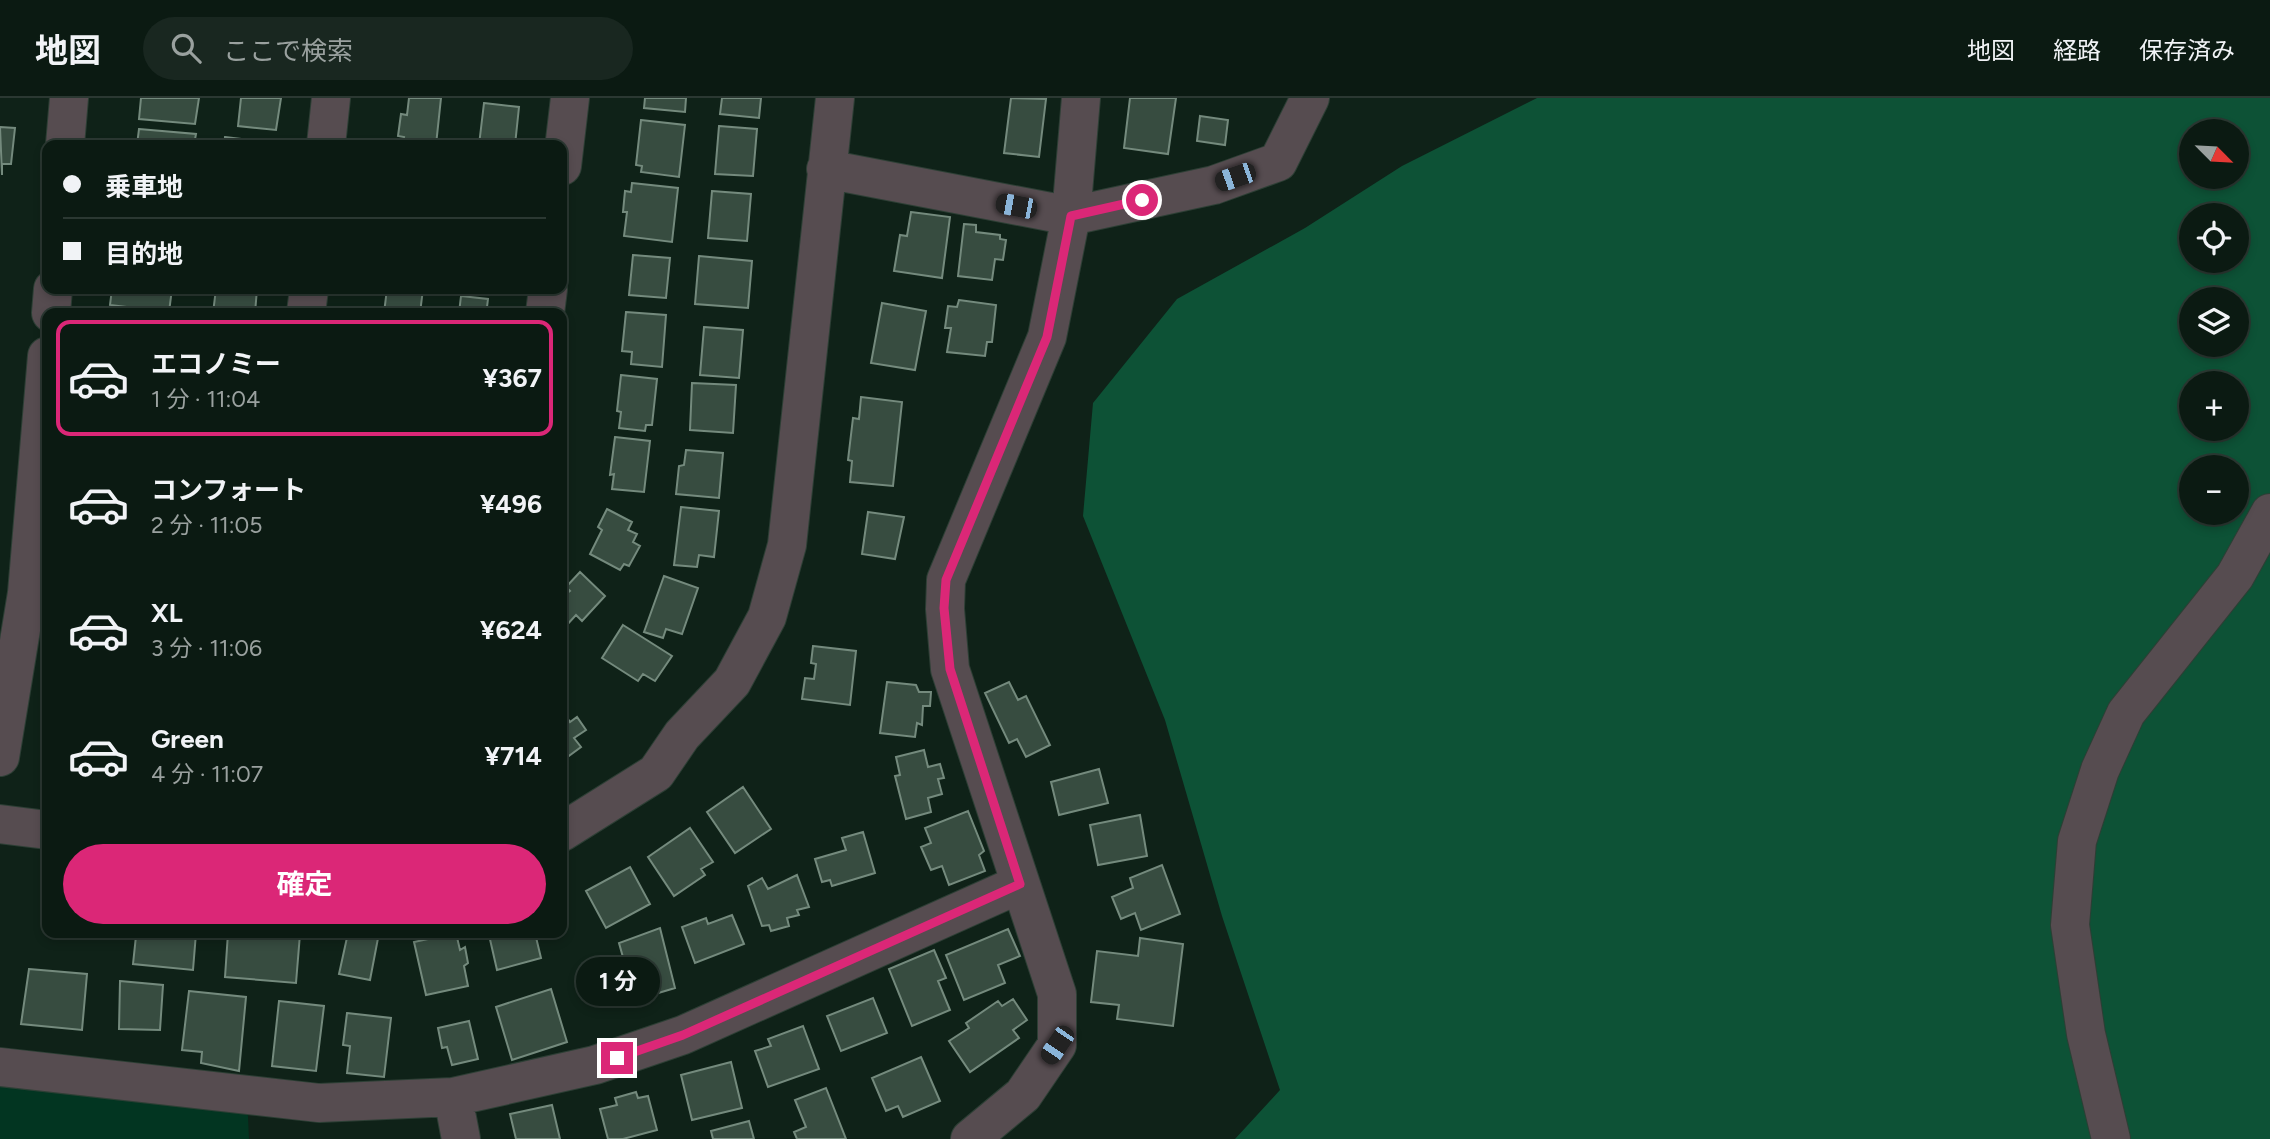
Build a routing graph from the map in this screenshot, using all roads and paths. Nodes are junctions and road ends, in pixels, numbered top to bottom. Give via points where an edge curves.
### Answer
1 (69, 98) edge
2 (331, 98) edge
3 (569, 98) edge
4 (835, 98) edge
5 (1081, 98) edge
6 (1310, 98) edge
7 (65, 140) edge
8 (327, 140) edge
9 (565, 140) edge
10 (826, 169) junction
11 (1071, 216) junction
12 (42, 410) edge
13 (2270, 513) edge
14 (25, 592) edge
15 (0, 757) edge
16 (0, 824) edge
17 (42, 829) edge
18 (567, 829) edge
19 (1020, 884) junction
20 (0, 1067) edge
21 (453, 1097) junction
22 (461, 1139) edge
23 (970, 1139) edge
24 (2111, 1139) edge

1 - 7 street
2 - 8 street
3 - 9 street
4 - 10 street
5 - 11 street
6 - 11 street via 1278,162 1214,185
10 - 11 street
10 - 18 street via 788,545 767,617 732,682 682,735 656,773
11 - 19 street via 1047,337 946,580 950,669
12 - 14 street
13 - 24 street via 2235,576 2126,713 2100,770 2077,841 2070,925 2086,1034
14 - 15 street
16 - 17 street
19 - 21 street via 683,1035 595,1065
19 - 23 street via 1057,994 1057,1045 1023,1095
20 - 21 street via 320,1103
21 - 22 street

